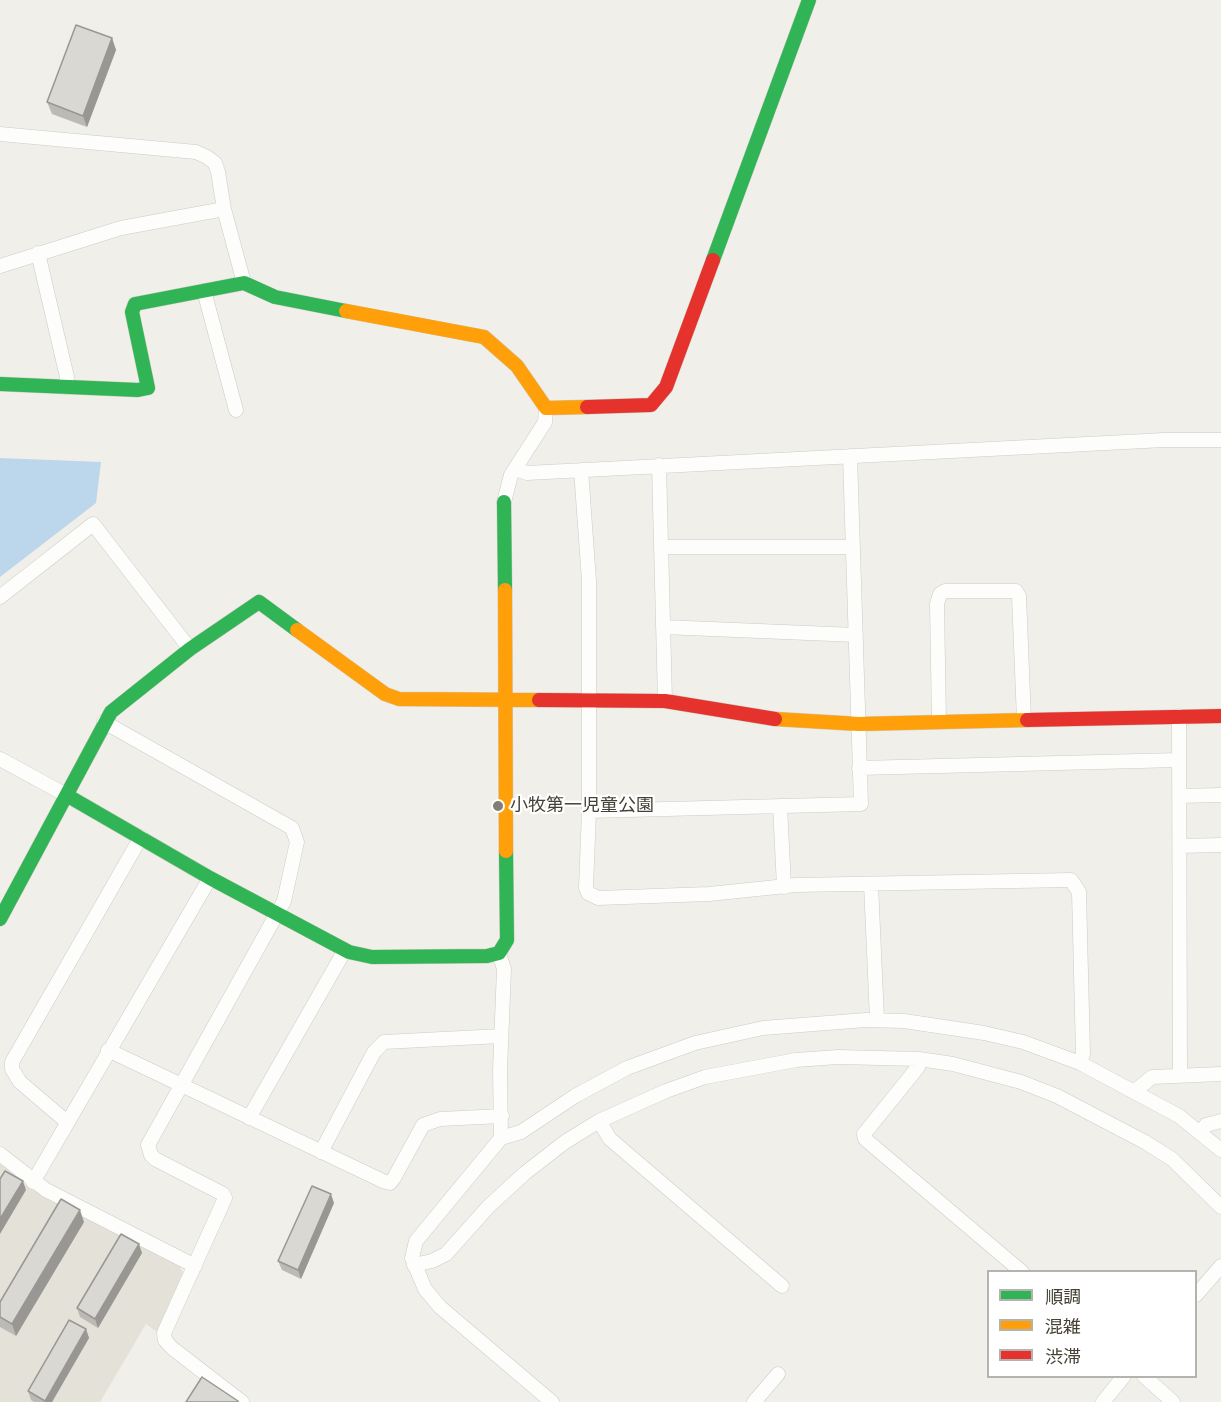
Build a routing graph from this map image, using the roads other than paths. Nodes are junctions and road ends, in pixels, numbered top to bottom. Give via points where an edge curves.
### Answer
1 (809, 0) edge
2 (0, 134) edge
3 (224, 209) junction
4 (38, 252) junction
5 (0, 266) edge
6 (244, 283) junction
7 (204, 291) junction
8 (0, 384) edge
9 (65, 387) junction
10 (546, 408) junction
11 (236, 410) dead end
12 (1221, 440) edge
13 (850, 456) junction
14 (659, 465) junction
15 (515, 469) junction
16 (581, 470) junction
17 (661, 547) junction
18 (853, 547) junction
19 (0, 597) edge
20 (663, 627) junction
21 (856, 635) junction
22 (190, 649) junction
23 (587, 701) junction
24 (665, 701) junction
25 (505, 702) junction
26 (1179, 716) junction
27 (1221, 716) edge
28 (1024, 720) junction
29 (104, 722) junction
30 (939, 722) junction
31 (859, 724) junction
32 (0, 759) edge
33 (1179, 760) junction
34 (859, 768) junction
35 (1221, 795) edge
36 (68, 796) junction
37 (1179, 796) junction
38 (780, 806) junction
39 (589, 811) junction
40 (141, 837) junction
41 (1221, 845) edge
42 (1180, 846) junction
43 (210, 878) junction
44 (871, 884) junction
45 (784, 887) junction
46 (277, 913) junction
47 (0, 919) edge
48 (345, 950) junction
49 (499, 953) junction
50 (877, 1020) junction
51 (501, 1036) junction
52 (108, 1050) junction
53 (919, 1059) junction
54 (1080, 1063) junction
55 (1221, 1074) edge
56 (1180, 1075) junction
57 (179, 1085) junction
58 (1135, 1091) junction
59 (502, 1116) junction
60 (249, 1118) junction
61 (599, 1121) junction
62 (1221, 1121) edge
63 (67, 1122) junction
64 (1201, 1132) junction
65 (501, 1138) junction
66 (1221, 1150) edge
67 (321, 1152) junction
68 (0, 1154) edge
69 (33, 1182) junction
70 (1221, 1207) edge
71 (414, 1265) junction
72 (195, 1266) junction
73 (1221, 1266) edge
74 (1020, 1270) edge
75 (782, 1286) dead end
76 (1197, 1294) edge
77 (778, 1374) dead end
78 (1123, 1378) edge
79 (1145, 1378) edge
80 (242, 1402) edge
81 (552, 1402) edge
82 (754, 1402) edge
83 (1103, 1402) edge
84 (1173, 1402) edge

1 - 10 street via 662,394 651,405
2 - 3 street via 196,152 215,163
3 - 4 street via 121,228
3 - 6 street
4 - 5 street
4 - 9 street via 67,377
6 - 7 street
6 - 10 street via 275,297 484,337 511,360
7 - 9 street via 135,304 132,312 148,388
7 - 11 street
8 - 9 street
10 - 15 street via 545,422
12 - 13 street
13 - 14 street
13 - 18 street
14 - 16 street
14 - 17 street
15 - 16 street via 527,473
15 - 25 street via 504,502
16 - 23 street via 589,581
17 - 18 street
17 - 20 street
18 - 21 street
19 - 22 street via 93,524
20 - 21 street
20 - 24 street
21 - 31 street
22 - 25 street via 259,602 385,694 399,699
22 - 29 street via 117,705
23 - 24 street
23 - 25 street
23 - 39 street
24 - 31 street via 788,721
25 - 49 street via 507,940
26 - 27 street
26 - 28 street
26 - 33 street
28 - 30 street
28 - 30 street via 1016,591 945,591 937,604
29 - 36 street
29 - 46 street via 292,828 297,842 287,891
30 - 31 street
31 - 34 street
32 - 36 street
33 - 34 street
33 - 37 street
34 - 38 street via 861,804
35 - 37 street
36 - 40 street
36 - 47 street
37 - 42 street
38 - 39 street
38 - 45 street
39 - 45 street via 586,888 598,898
40 - 43 street
40 - 63 street via 12,1062 20,1082
41 - 42 street
42 - 56 street
43 - 46 street
43 - 52 street
44 - 45 street
44 - 50 street
44 - 54 street via 1071,880 1075,883 1083,1054
46 - 48 street
46 - 57 street
48 - 49 street via 372,957
48 - 60 street
49 - 51 street via 504,969
50 - 54 street via 938,1024 984,1033 1023,1042
50 - 65 street via 763,1028 695,1043 627,1068 521,1132
51 - 59 street
51 - 67 street via 384,1042 374,1052
52 - 57 street
52 - 63 street
53 - 61 street via 796,1059 744,1069 666,1090
53 - 70 street via 1021,1082 1098,1116 1172,1159
53 - 74 street via 918,1066 864,1134 865,1138
54 - 58 street
55 - 56 street
56 - 58 street via 1152,1077
57 - 60 street
57 - 72 street via 148,1145 155,1159 225,1198
58 - 64 street
59 - 65 street
59 - 67 street via 440,1119 423,1125 390,1183
60 - 67 street
61 - 71 street via 525,1173 446,1254
61 - 75 street via 610,1139
62 - 64 street via 1206,1125
63 - 69 street
64 - 66 street
65 - 71 street via 416,1241 412,1252
68 - 69 street
69 - 72 street
71 - 81 street via 425,1289 440,1307
72 - 80 street via 164,1333 165,1340
73 - 76 street
77 - 82 street
78 - 83 street
79 - 84 street

